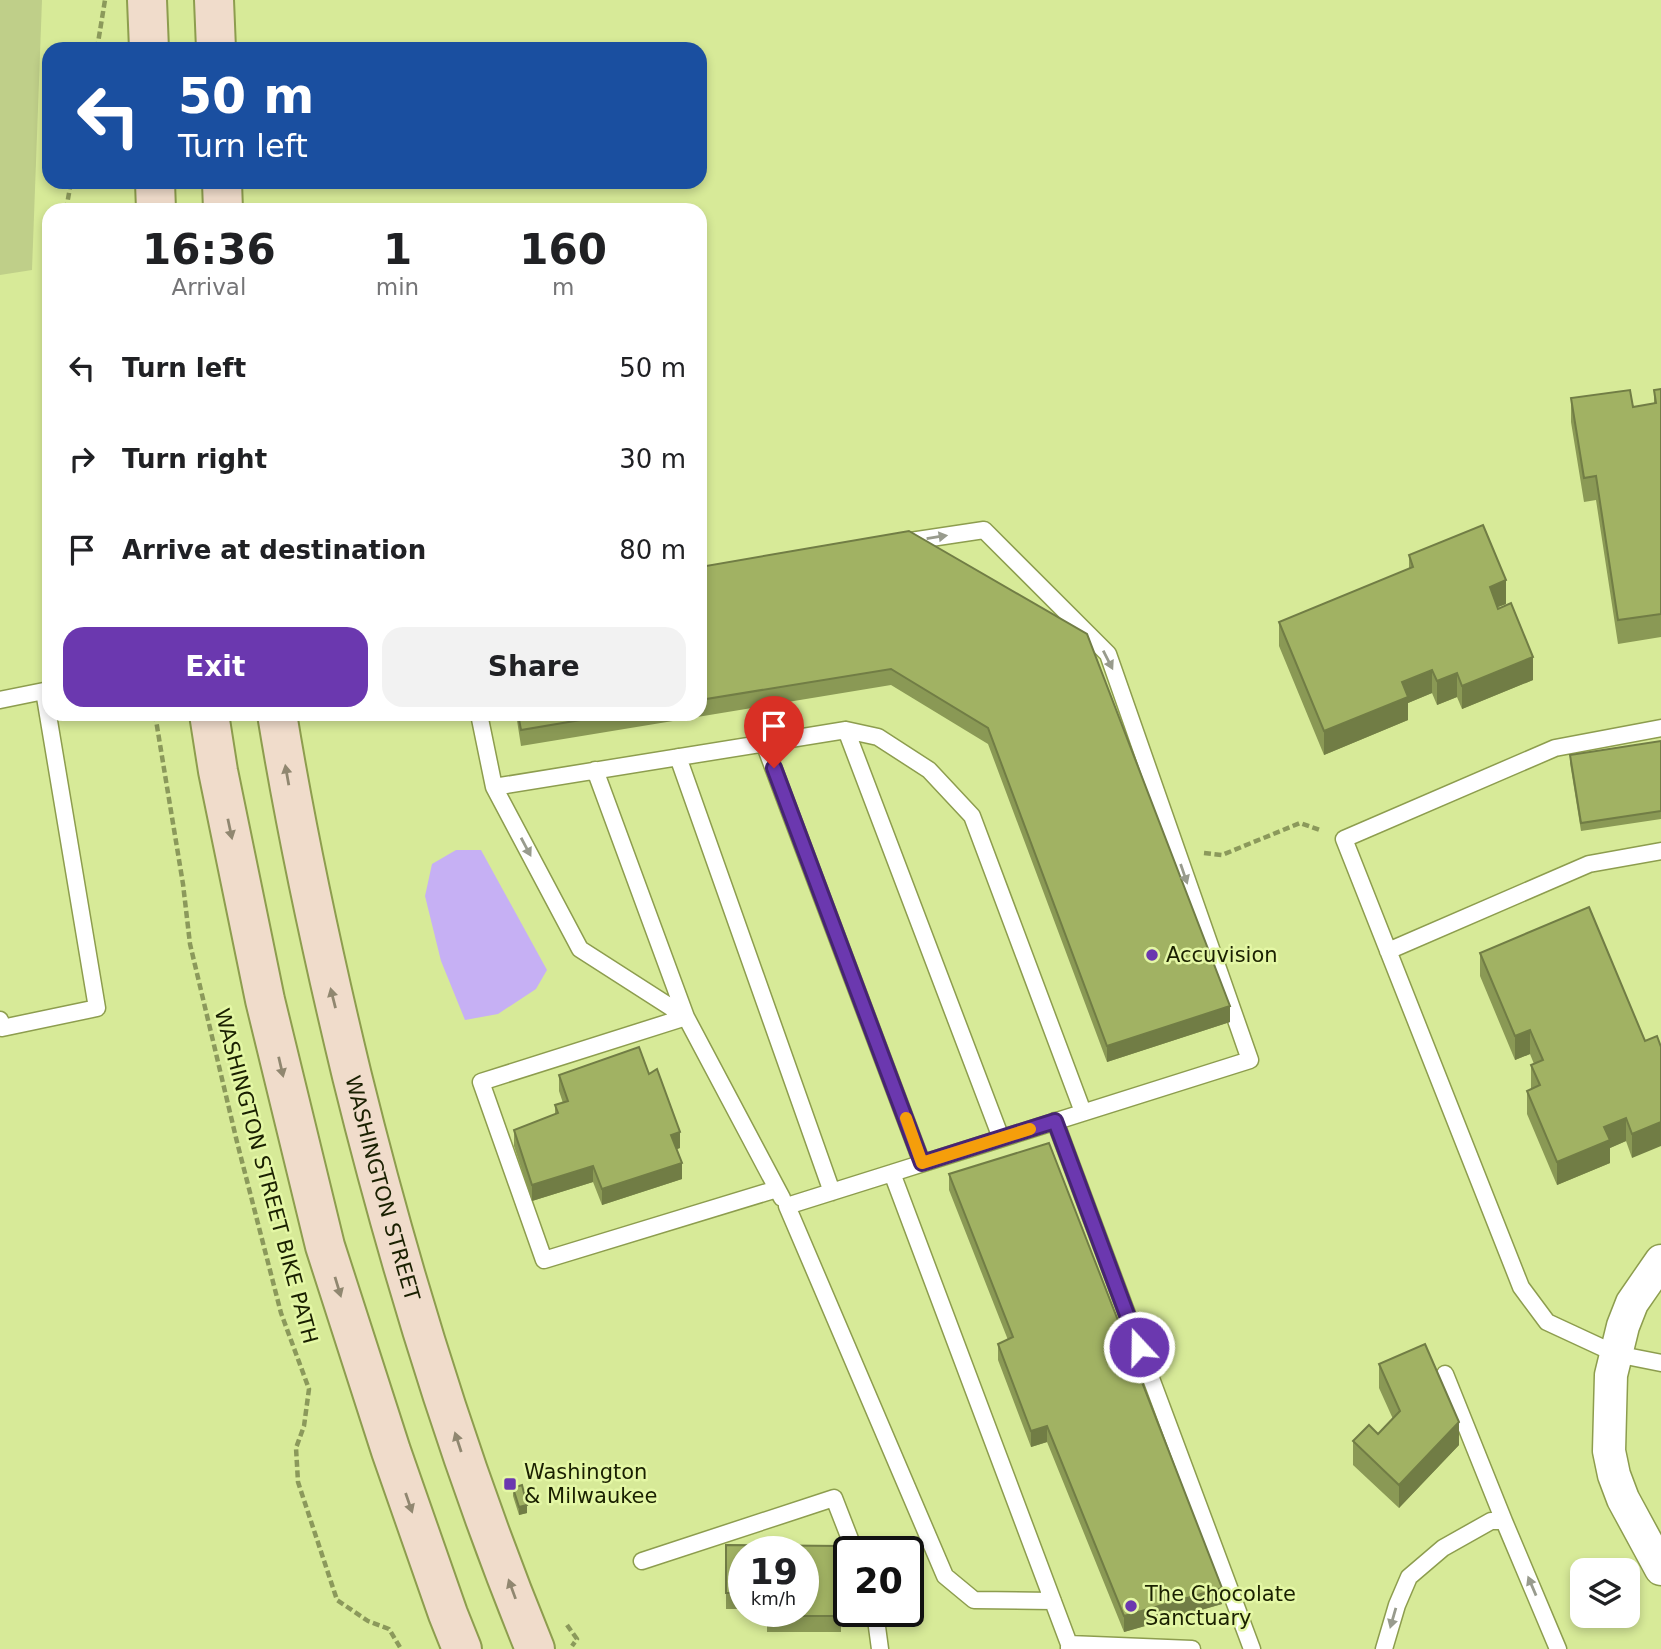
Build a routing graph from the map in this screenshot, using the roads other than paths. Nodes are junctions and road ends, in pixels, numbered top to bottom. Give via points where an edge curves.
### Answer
1 (214, 2) edge
2 (148, 3) edge
3 (149, 42) edge
4 (216, 42) edge
5 (889, 545) edge
6 (42, 691) edge
7 (0, 700) edge
8 (52, 721) edge
9 (210, 721) edge
10 (278, 721) edge
11 (480, 721) edge
12 (1661, 728) edge
13 (846, 730) junction
14 (764, 743) junction
15 (678, 757) junction
16 (595, 770) junction
17 (494, 787) junction
18 (1661, 851) edge
19 (1388, 951) junction
20 (686, 1017) junction
21 (0, 1030) edge
22 (1083, 1112) junction
23 (1055, 1121) junction
24 (1001, 1138) junction
25 (922, 1163) junction
26 (892, 1172) junction
27 (777, 1189) junction
28 (832, 1192) junction
29 (787, 1206) junction
30 (1661, 1261) edge
31 (1616, 1354) junction
32 (1661, 1363) edge
33 (1445, 1374) dead end
34 (1504, 1521) junction
35 (849, 1536) edge
36 (642, 1561) dead end
37 (1661, 1569) edge
38 (1053, 1601) junction
39 (878, 1627) edge
40 (1069, 1647) edge
41 (462, 1649) edge
42 (535, 1649) edge
43 (880, 1649) edge
44 (1192, 1649) edge
45 (1252, 1649) edge
46 (1384, 1649) edge
47 (1558, 1649) edge

1 - 4 main road
2 - 3 main road
5 -> 22 lane via 984,530 1108,654 1250,1060
6 - 7 lane
8 - 21 lane via 97,1009
9 -> 41 main road via 265,1000 325,1246
42 -> 10 main road, WASHINGTON STREET via 462,1453 379,1183 324,962
11 - 17 lane
12 - 19 lane via 1555,748 1344,839
13 - 14 lane
13 - 22 lane via 878,737 929,770 972,816
13 - 24 lane
14 - 15 lane
14 - 25 lane
15 - 16 lane
15 - 28 lane
16 - 17 lane
16 - 20 lane
17 -> 20 lane via 580,949
18 - 19 lane via 1589,864
19 - 31 lane via 1521,1287 1547,1322
20 - 27 lane
20 - 27 lane via 481,1082 544,1260
22 - 23 lane
23 - 24 lane
23 - 45 lane
24 - 25 lane
25 - 26 lane
26 - 28 lane
26 - 38 lane
27 - 29 lane
28 - 29 lane
29 - 38 lane via 945,1576 974,1600
30 - 31 street via 1632,1303
31 - 32 lane
31 - 37 street via 1611,1375 1614,1475
33 - 34 lane
34 -> 46 lane via 1491,1521 1443,1548 1409,1577
47 -> 34 lane
35 - 36 lane via 834,1497
38 - 40 lane
39 - 43 lane
40 - 44 lane

